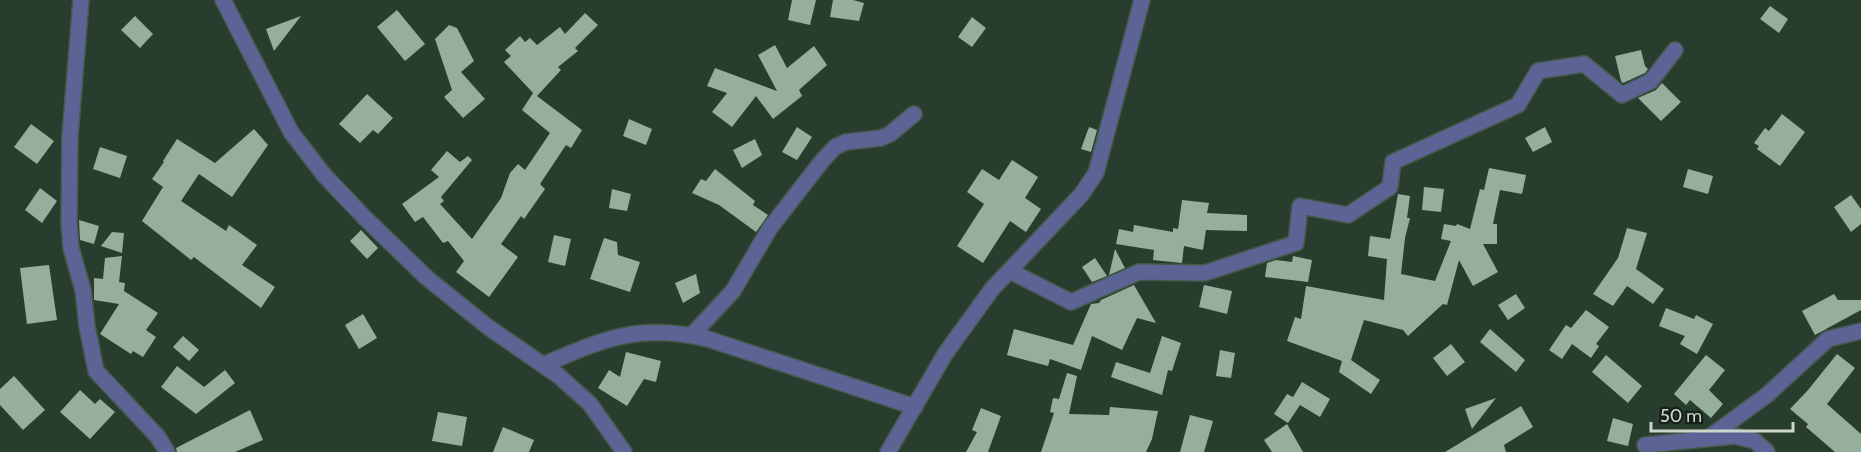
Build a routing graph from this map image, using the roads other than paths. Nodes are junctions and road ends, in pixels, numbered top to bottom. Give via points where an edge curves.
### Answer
1 (81, 0) edge
2 (224, 0) edge
3 (1142, 0) edge
4 (1675, 50) dead end
5 (914, 114) dead end
6 (1010, 271) junction
7 (1861, 331) edge
8 (692, 335) junction
9 (543, 365) junction
10 (915, 407) junction
11 (1708, 438) junction
12 (1645, 445) dead end
13 (167, 452) edge
14 (624, 452) edge
15 (888, 452) edge
16 (1767, 452) edge

1 - 13 street via 70,136 69,223 93,364
2 - 9 street via 291,132 324,176 427,278
3 - 6 street via 1096,173 1081,195
4 - 6 street via 1651,81 1622,95 1584,64 1538,71 1518,105 1393,162 1390,187 1348,215 1300,206 1296,243 1215,270 1139,272 1071,302
5 - 8 street via 881,138 835,147 770,228 733,291
6 - 10 street via 992,289 945,354
7 - 11 street via 1828,339 1767,395
8 - 9 street via 639,332 599,341
8 - 10 street
9 - 14 street via 590,404
10 - 15 street
11 - 12 street
11 - 16 street via 1747,437

